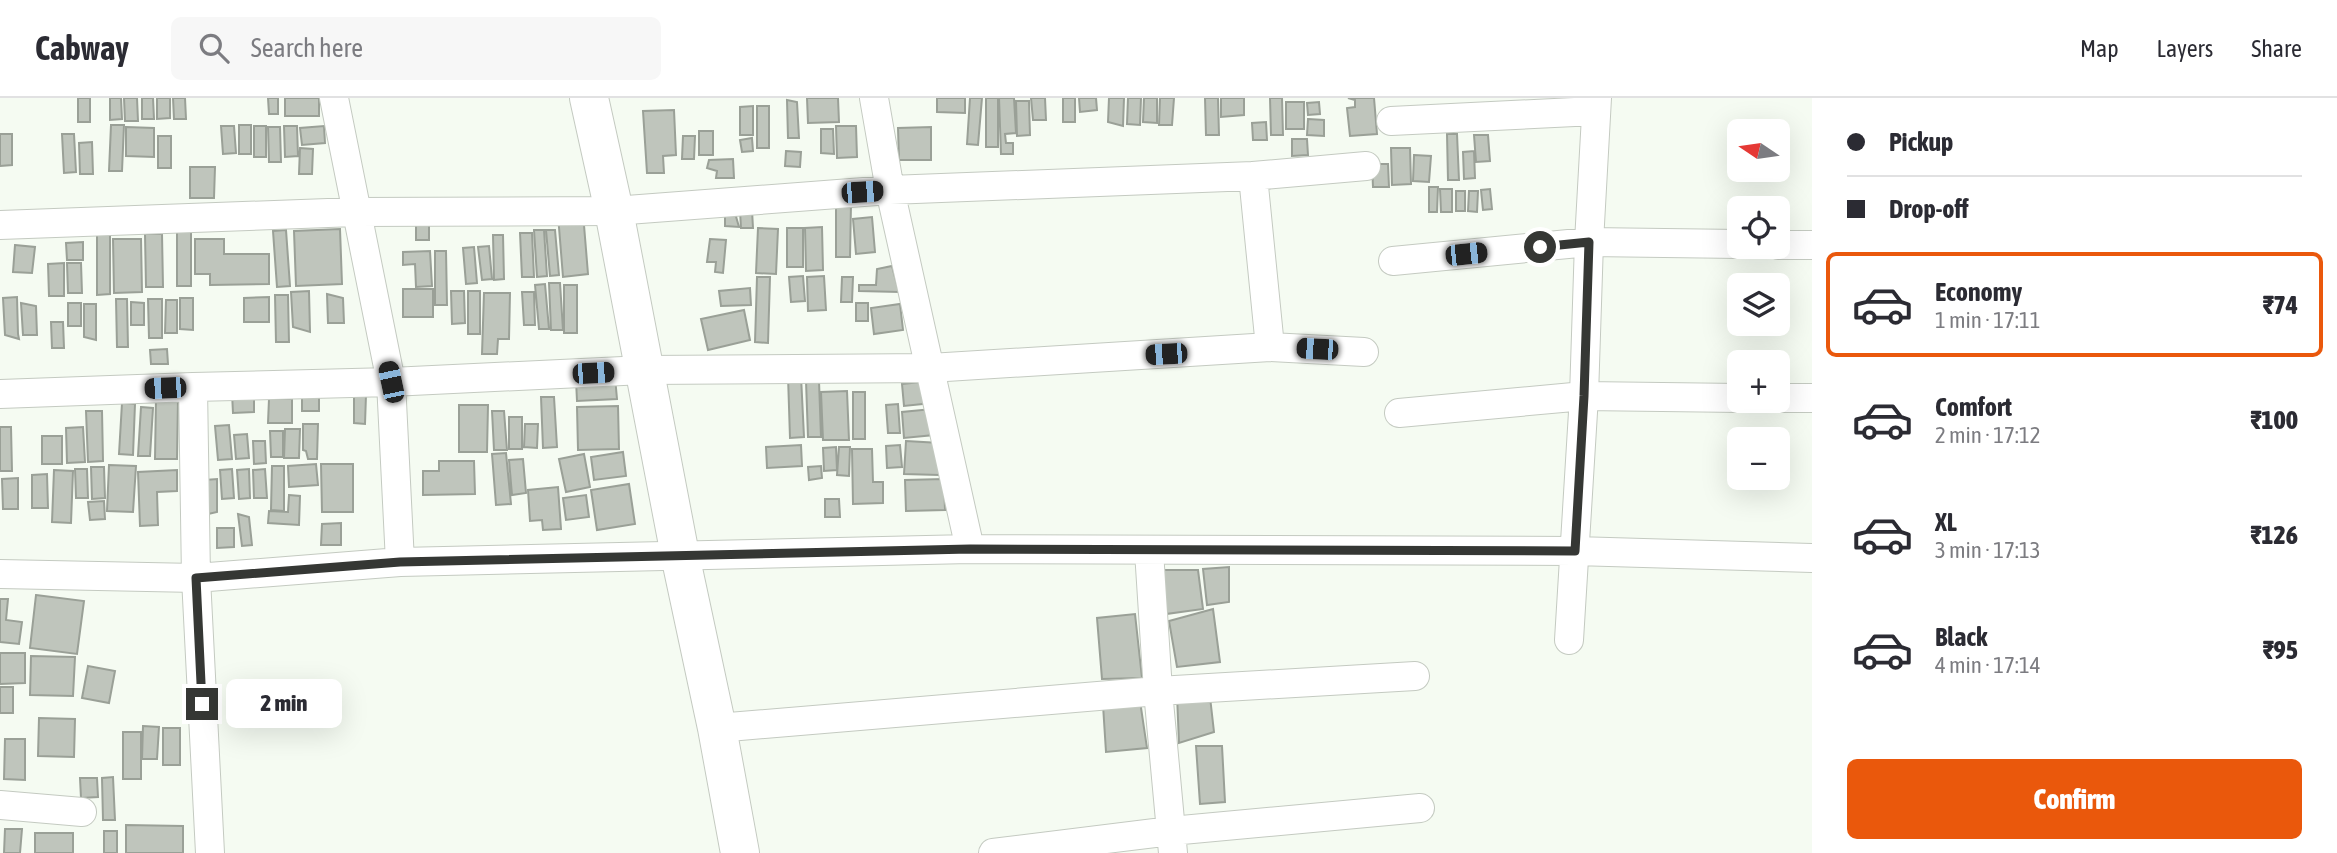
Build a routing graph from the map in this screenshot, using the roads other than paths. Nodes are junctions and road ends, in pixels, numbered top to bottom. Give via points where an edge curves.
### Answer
1 (334, 98) edge
2 (589, 98) edge
3 (874, 98) edge
4 (1596, 105) edge
5 (1391, 121) dead end
6 (1366, 166) dead end
7 (1253, 176) junction
8 (890, 190) junction
9 (614, 211) junction
10 (355, 212) junction
11 (0, 225) edge
12 (1589, 242) junction
13 (1727, 244) edge
14 (1790, 244) edge
15 (1812, 245) edge
16 (1393, 261) dead end
17 (1270, 347) junction
18 (1364, 352) dead end
19 (930, 368) junction
20 (644, 370) junction
21 (391, 382) junction
22 (193, 387) junction
23 (0, 394) edge
24 (1584, 396) junction
25 (1727, 398) edge
26 (1790, 398) edge
27 (1812, 398) edge
28 (1399, 413) dead end
29 (970, 549) junction
30 (1149, 551) junction
31 (1575, 551) junction
32 (680, 555) junction
33 (1812, 558) edge
34 (400, 562) junction
35 (0, 574) edge
36 (196, 578) junction
37 (1569, 640) dead end
38 (1415, 676) dead end
39 (1158, 691) junction
40 (717, 728) junction
41 (0, 805) edge
42 (1420, 808) dead end
43 (82, 812) dead end
44 (1172, 842) edge
45 (210, 853) edge
46 (740, 853) edge
47 (993, 853) edge

1 - 10 street
2 - 9 street
3 - 8 street
4 - 5 street
4 - 12 street
6 - 7 street
7 - 8 street
7 - 17 street
8 - 9 street
8 - 19 street
9 - 10 street
9 - 20 street
10 - 11 street
10 - 21 street
12 - 13 street
12 - 16 street
12 - 24 street
14 - 15 street
17 - 18 street
17 - 19 street
19 - 20 street
19 - 29 street
20 - 21 street
20 - 32 street
21 - 22 street
21 - 34 street
22 - 23 street
22 - 36 street
24 - 25 street
24 - 28 street
24 - 31 street
26 - 27 street
29 - 30 street
29 - 32 street
30 - 31 street
30 - 39 street
31 - 33 street
31 - 37 street
32 - 34 street
32 - 40 street
34 - 36 street
35 - 36 street
36 - 45 street
38 - 39 street
39 - 40 street
39 - 44 street
40 - 46 street
41 - 43 street
42 - 44 street
44 - 47 street

